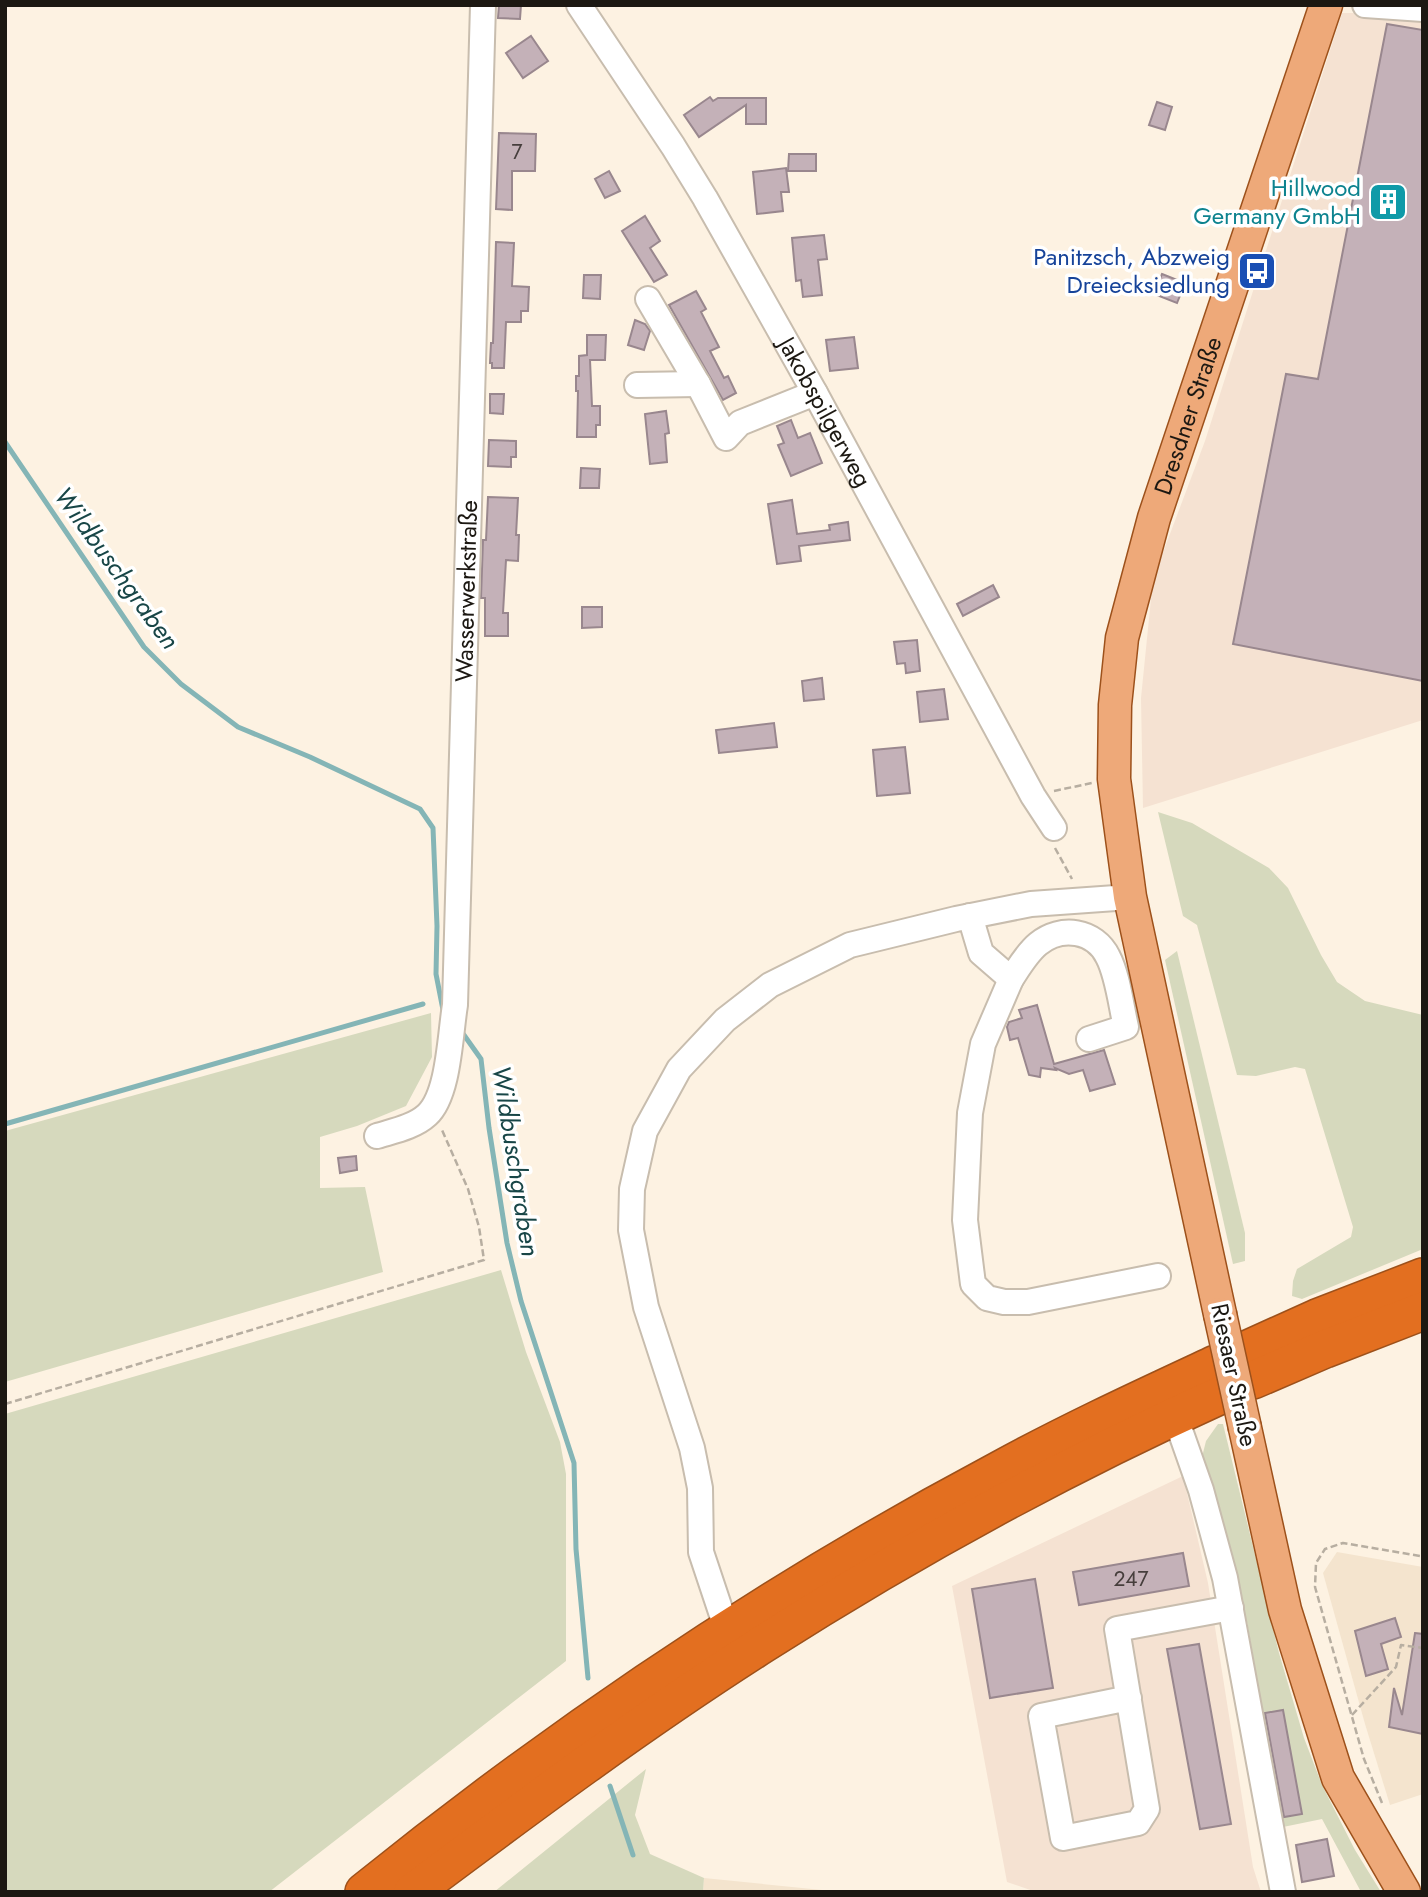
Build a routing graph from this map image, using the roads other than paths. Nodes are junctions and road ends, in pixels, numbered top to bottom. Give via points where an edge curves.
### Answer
1 (483, 5) edge
2 (579, 5) edge
3 (1326, 5) edge
4 (1366, 5) edge
5 (1423, 9) edge
6 (648, 299) dead end
7 (698, 383) junction
8 (637, 385) dead end
9 (815, 393) junction
10 (1054, 828) road end
11 (1121, 839) joint
12 (1130, 897) junction
13 (970, 916) junction
14 (1011, 979) junction
15 (1089, 1038) dead end
16 (377, 1136) dead end
17 (1158, 1276) dead end
18 (1423, 1277) edge
19 (1423, 1311) edge
20 (1234, 1372) junction
21 (1175, 1416) junction
22 (1231, 1608) junction
23 (727, 1630) junction
24 (1129, 1698) junction
25 (364, 1892) edge
26 (413, 1892) edge
27 (1283, 1892) edge
28 (1404, 1892) edge

1 - 16 street, Wasserwerkstraße via 455,1005 443,1085 435,1106 412,1124
2 - 9 street, Jakobspilgerweg via 705,198
3 - 11 main road, Dresdner Straße via 1158,506 1132,597 1116,691 1114,779
4 - 5 street
6 - 7 street
7 - 8 street
7 - 9 street via 726,438 740,423
9 - 10 street, Jakobspilgerweg
11 - 12 main road, Riesaer Straße
12 - 13 street via 1031,904
12 - 28 main road, Riesaer Straße, bridge via 1285,1610 1338,1778
13 - 14 street via 981,953
13 - 23 street via 850,945 770,985 725,1020 679,1069 645,1131 632,1189 631,1230 646,1307 692,1448 700,1488 701,1552
14 - 15 street via 1047,938 1066,932 1091,937 1110,959 1126,1027
14 - 17 street via 982,1044 970,1113 965,1220 973,1284 987,1298 1028,1302
18 - 20 highway via 1317,1318
19 - 20 highway via 1325,1349
20 - 21 highway
20 - 23 highway via 1085,1426 844,1557
21 - 22 street via 1201,1490
21 - 26 highway via 1004,1502 852,1589 595,1757
22 - 24 street via 1117,1629
22 - 27 street
23 - 25 highway via 579,1730
24 - 24 street via 1147,1809 1138,1823 1063,1839 1041,1716

